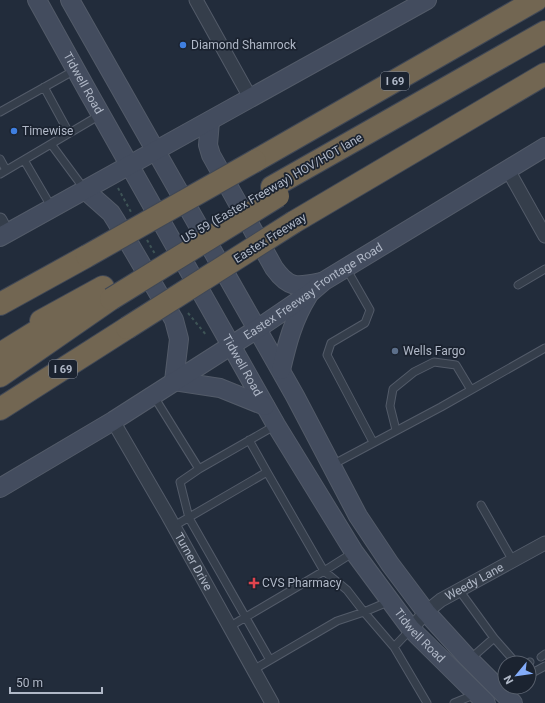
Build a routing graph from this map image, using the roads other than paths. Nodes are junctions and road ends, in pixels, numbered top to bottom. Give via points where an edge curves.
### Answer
1 (37, 0) edge
2 (70, 0) edge
3 (196, 0) edge
4 (536, 0) edge
5 (417, 2) edge
6 (545, 32) edge
7 (75, 70) junction
8 (545, 74) edge
9 (44, 87) junction
10 (251, 98) junction
11 (0, 112) edge
12 (101, 114) junction
13 (210, 121) junction
14 (69, 133) junction
15 (51, 144) junction
16 (545, 147) edge
17 (156, 151) junction
18 (0, 159) edge
19 (24, 160) junction
20 (129, 165) junction
21 (508, 170) junction
22 (3, 172) edge
23 (85, 190) junction
24 (52, 208) junction
25 (2, 230) edge
26 (545, 236) edge
27 (346, 268) junction
28 (545, 269) edge
29 (324, 281) junction
30 (518, 285) dead end
31 (107, 293) junction
32 (310, 293) junction
33 (0, 304) edge
34 (257, 329) junction
35 (0, 344) edge
36 (231, 346) junction
37 (545, 348) edge
38 (0, 354) edge
39 (0, 363) edge
40 (281, 370) junction
41 (0, 376) edge
42 (174, 381) junction
43 (471, 390) junction
44 (153, 396) junction
45 (265, 406) junction
46 (0, 409) edge
47 (113, 421) junction
48 (276, 425) junction
49 (396, 430) junction
50 (249, 440) junction
51 (373, 442) junction
52 (332, 465) junction
53 (199, 469) junction
54 (267, 472) junction
55 (0, 488) edge
56 (481, 505) dead end
57 (189, 518) junction
58 (174, 526) junction
59 (545, 543) edge
60 (354, 552) junction
61 (513, 561) junction
62 (324, 571) junction
63 (459, 590) junction
64 (390, 601) junction
65 (364, 612) junction
66 (426, 612) junction
67 (246, 617) junction
68 (229, 627) junction
69 (411, 629) junction
70 (494, 638) junction
71 (394, 647) junction
72 (509, 655) edge
73 (270, 660) junction
74 (469, 660) junction
75 (253, 670) junction
76 (481, 698) edge
77 (272, 703) edge
78 (427, 703) edge
79 (454, 703) edge
80 (513, 703) edge

1 - 7 main road, Tidwell Road
2 - 17 main road, Tidwell Road
3 - 10 street
4 - 33 highway, I 69, bridge
5 - 10 main road
6 - 31 highway, bridge
7 - 9 lane
7 - 12 main road, Tidwell Road
8 - 46 highway, Eastex Freeway / I 69, bridge via 294,222
9 - 11 lane
9 - 14 lane
10 - 13 main road
12 - 14 lane
12 - 20 main road, Tidwell Road
13 - 17 main road
13 - 29 main road via 208,145 211,155 280,277 296,286
14 - 15 lane
15 - 19 lane
15 - 23 lane
16 - 21 main road, Eastex Freeway Frontage Road
17 - 20 main road
17 - 34 main road, Tidwell Road
18 - 22 lane
19 - 22 lane
19 - 24 lane
20 - 23 main road
20 - 36 main road, Tidwell Road
21 - 26 street
21 - 27 main road, Eastex Freeway Frontage Road
23 - 24 main road
23 - 42 main road via 111,213 174,320 179,338
24 - 25 main road
27 - 29 main road, Eastex Freeway Frontage Road
27 - 51 lane via 370,310 365,323 331,343 327,355
28 - 30 lane
29 - 32 main road, Eastex Freeway Frontage Road
31 - 35 highway
31 - 38 highway
31 - 39 highway
31 - 41 highway
32 - 34 main road, Eastex Freeway Frontage Road
32 - 40 main road via 291,329
34 - 36 main road, Eastex Freeway Frontage Road
34 - 40 main road, Tidwell Road
36 - 42 main road, Eastex Freeway Frontage Road
36 - 45 main road, Tidwell Road
37 - 43 lane
40 - 52 main road, Tidwell Road
42 - 44 main road, Eastex Freeway Frontage Road
42 - 45 main road via 220,388
43 - 49 lane
43 - 49 lane via 456,364 434,362 414,372 393,389 390,406
44 - 47 main road, Eastex Freeway Frontage Road
44 - 53 lane
45 - 48 main road, Tidwell Road
47 - 55 main road, Eastex Freeway Frontage Road
47 - 58 street, Turner Drive
48 - 50 lane
48 - 60 main road, Tidwell Road
49 - 51 lane
50 - 53 lane
50 - 54 lane
51 - 52 lane
52 - 66 main road, Tidwell Road via 362,522
53 - 57 lane via 180,482
54 - 57 lane
54 - 62 lane
56 - 61 lane
57 - 58 lane
57 - 67 lane
58 - 68 street, Turner Drive
59 - 61 street, Weedy Lane
60 - 62 lane
60 - 64 main road, Tidwell Road
61 - 63 street, Weedy Lane
62 - 65 lane via 347,590
62 - 67 lane
63 - 66 street, Weedy Lane
63 - 70 lane
64 - 65 lane
64 - 69 main road, Tidwell Road
65 - 71 lane
65 - 73 lane via 337,621
66 - 69 street, Weedy Lane
66 - 74 main road, Tidwell Road
67 - 68 lane
67 - 73 lane
68 - 75 street, Turner Drive
69 - 71 lane
69 - 76 main road, Tidwell Road
70 - 72 lane
70 - 74 lane
71 - 78 lane
73 - 75 lane
74 - 80 main road, Tidwell Road
75 - 77 street, Turner Drive
76 - 79 lane

